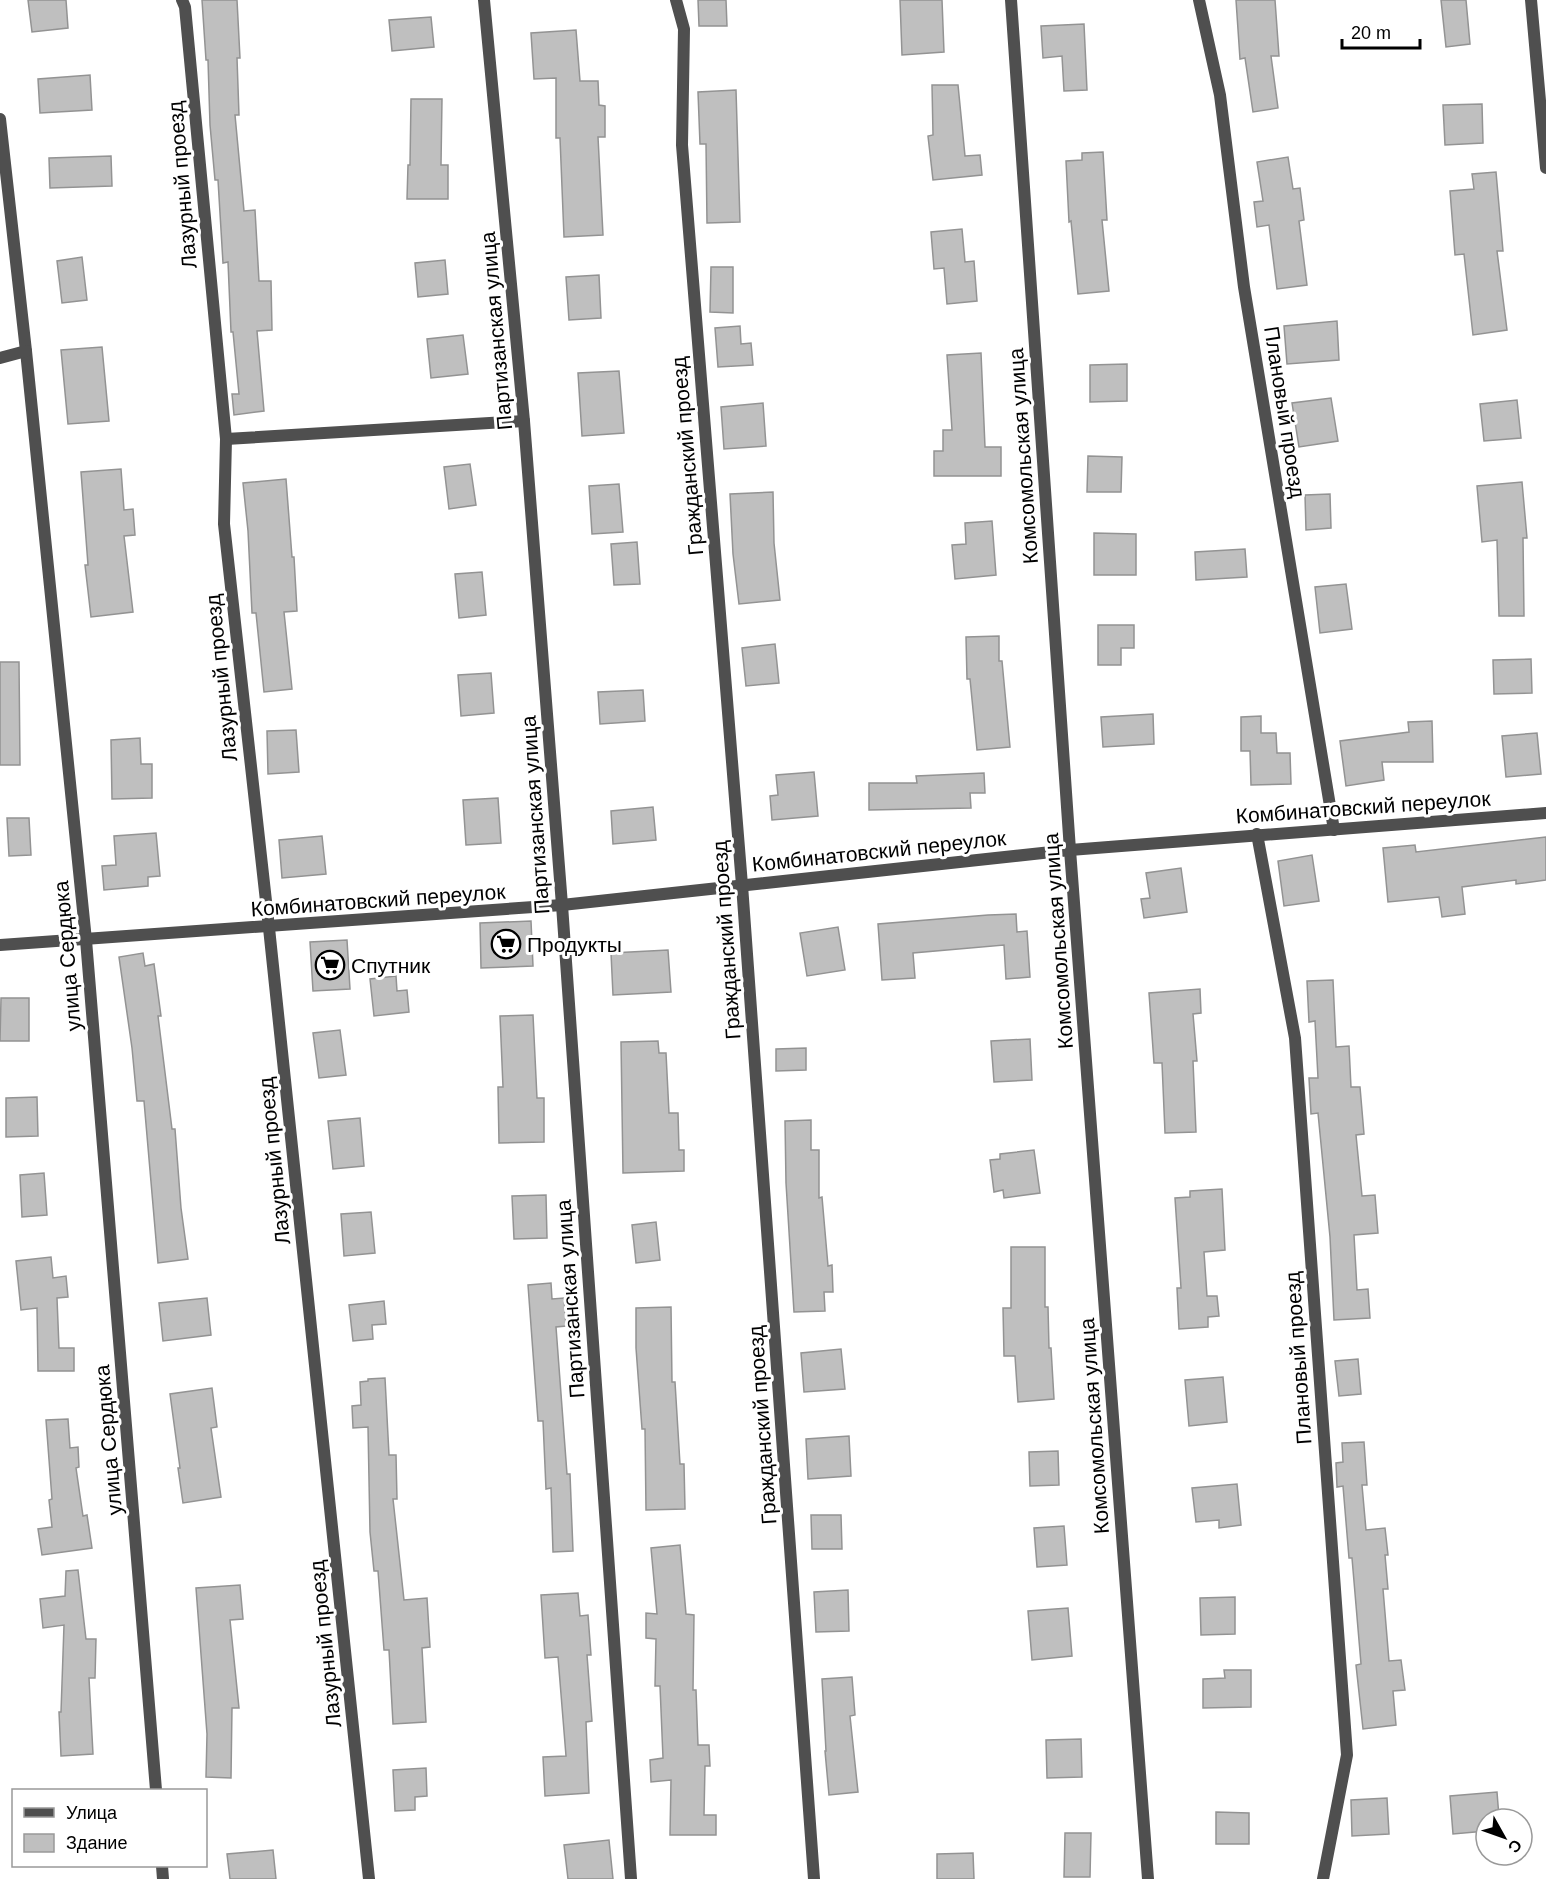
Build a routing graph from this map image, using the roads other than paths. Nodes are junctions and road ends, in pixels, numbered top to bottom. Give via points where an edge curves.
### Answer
1 (182, 0) edge
2 (484, 0) edge
3 (676, 0) edge
4 (1011, 0) edge
5 (1199, 0) edge
6 (1531, 0) edge
7 (0, 119) edge
8 (1546, 168) edge
9 (26, 351) junction
10 (0, 358) edge
11 (524, 421) junction
12 (226, 439) junction
13 (1546, 813) edge
14 (1334, 830) junction
15 (1257, 834) junction
16 (1070, 850) junction
17 (742, 885) junction
18 (562, 905) junction
19 (269, 928) junction
20 (86, 940) junction
21 (0, 945) edge
22 (156, 1789) edge
23 (369, 1879) edge
24 (631, 1879) edge
25 (814, 1879) edge
26 (1148, 1879) edge
27 (1323, 1879) edge

1 - 12 street, Лазурный проезд
2 - 11 street, Партизанская улица
3 - 17 street, Гражданский проезд via 684,29 682,145
4 - 16 street, Комсомольская улица
5 - 14 street, Плановый проезд via 1220,94 1244,287
6 - 8 street
7 - 9 street, улица Сердюка
9 - 10 street
9 - 20 street, улица Сердюка
11 - 12 street
11 - 18 street, Партизанская улица
12 - 19 street, Лазурный проезд via 224,524
13 - 14 street, Комбинатовский переулок
14 - 15 street, Комбинатовский переулок
15 - 16 street, Комбинатовский переулок
15 - 27 street, Плановый проезд via 1295,1038 1347,1755
16 - 17 street, Комбинатовский переулок
16 - 26 street, Комсомольская улица
17 - 18 street, Комбинатовский переулок
17 - 25 street, Гражданский проезд
18 - 19 street, Комбинатовский переулок
18 - 24 street, Партизанская улица
19 - 20 street, Комбинатовский переулок
19 - 23 street, Лазурный проезд
20 - 21 street, Комбинатовский переулок
20 - 22 street, улица Сердюка

